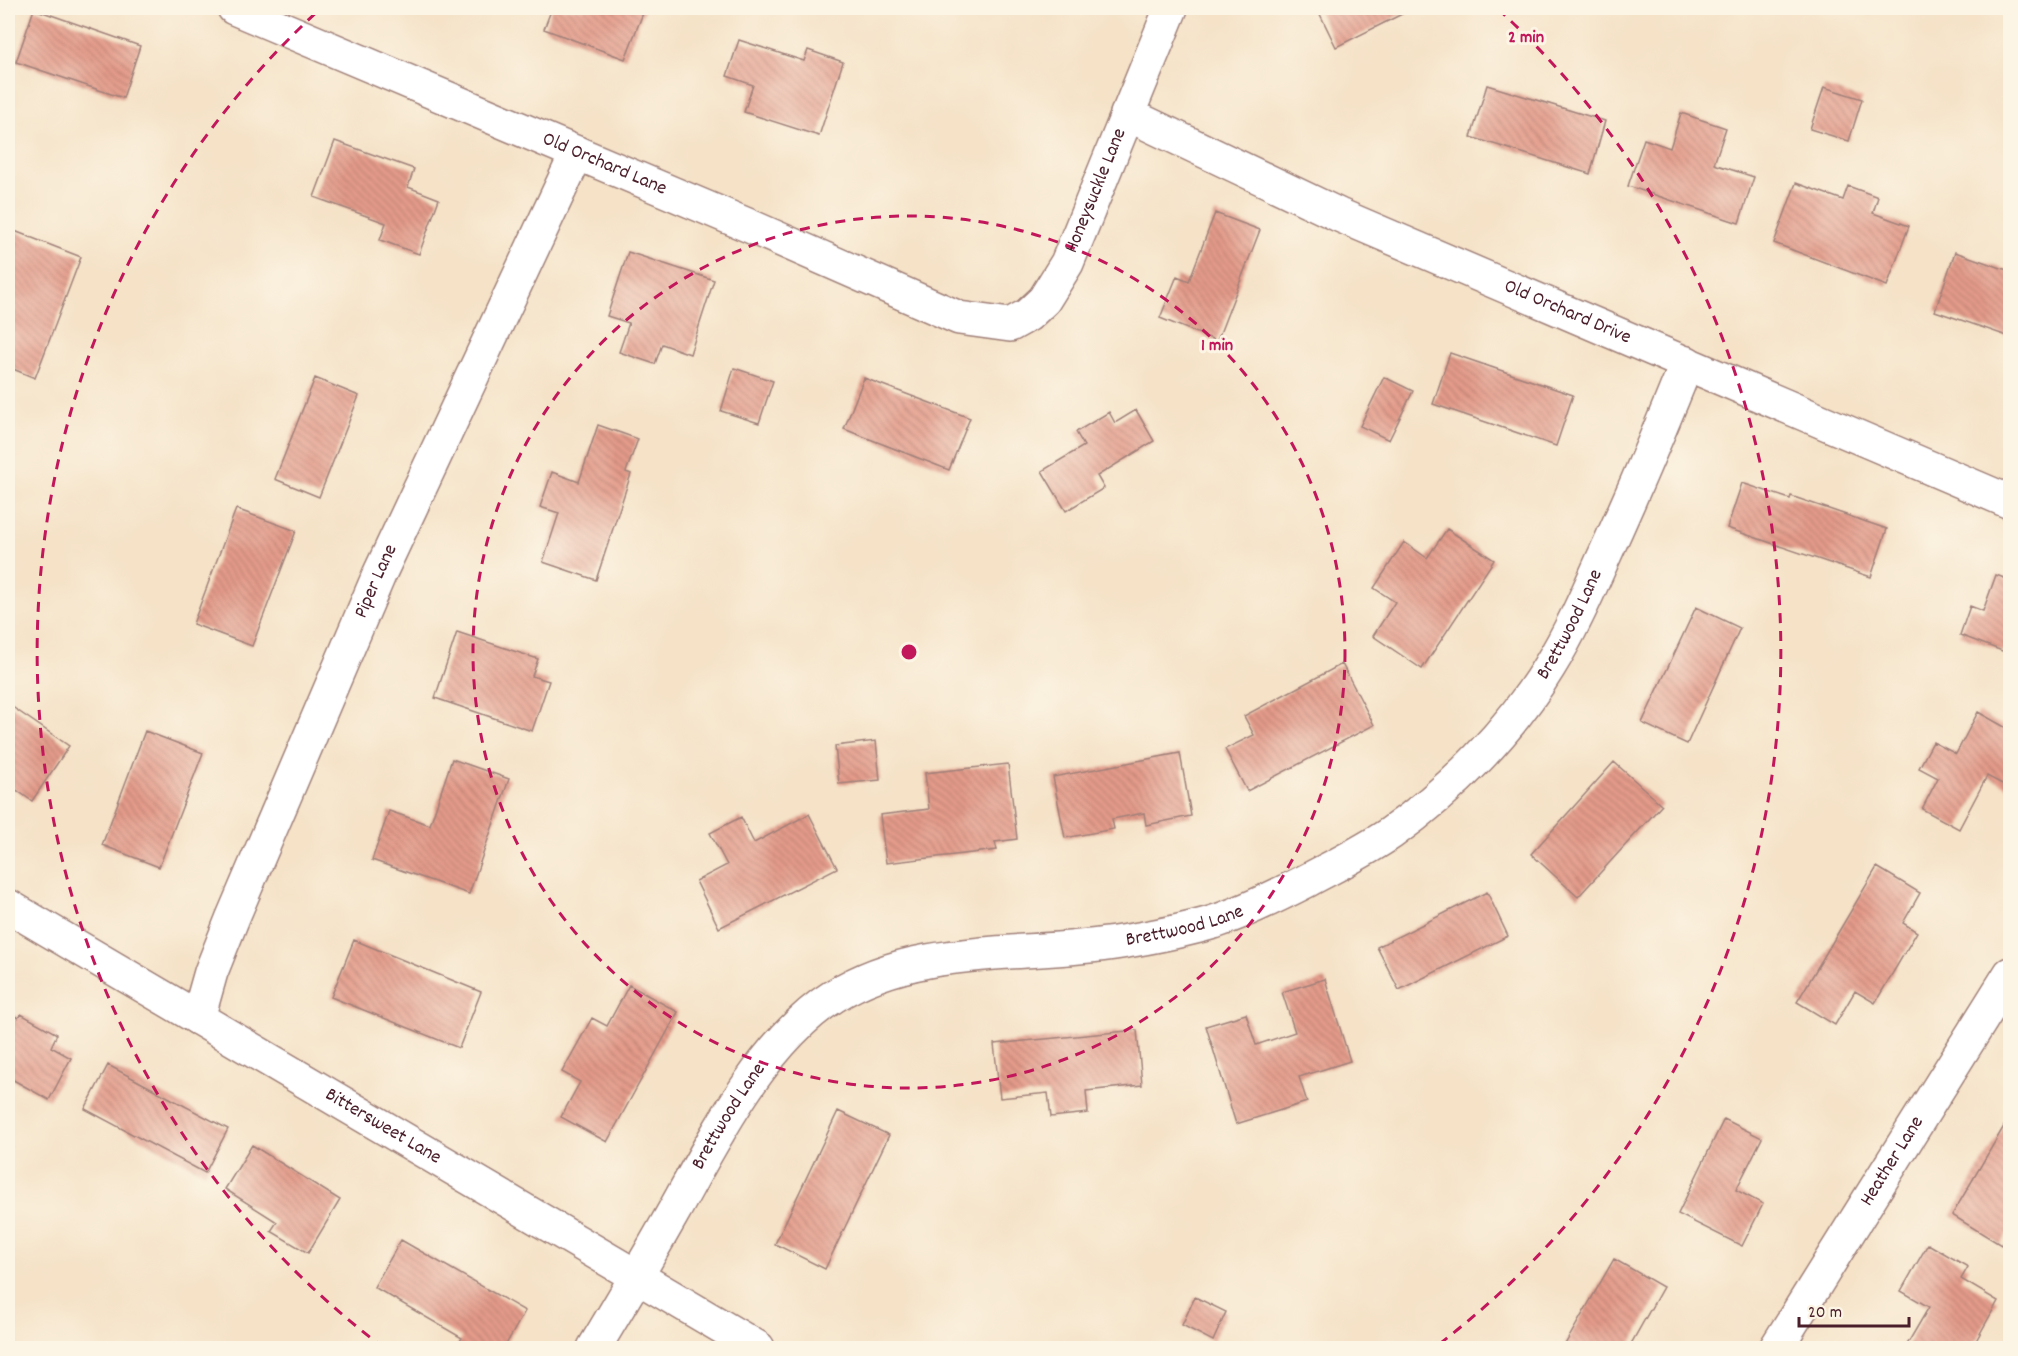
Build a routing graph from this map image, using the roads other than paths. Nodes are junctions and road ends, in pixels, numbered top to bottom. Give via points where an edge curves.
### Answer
1 (234, 8) edge
2 (1171, 8) edge
3 (1126, 114) junction
4 (578, 153) junction
5 (975, 322) joint
6 (1687, 363) junction
7 (2010, 502) edge
8 (8, 906) edge
9 (2010, 974) edge
10 (198, 1018) junction
11 (637, 1277) junction
12 (594, 1348) edge
13 (758, 1348) edge
14 (1776, 1348) edge

1 - 4 street, Old Orchard Lane
2 - 3 street, Honeysuckle Lane
3 - 5 street, Honeysuckle Lane via 1067,263 1044,300 1010,325
3 - 6 street, Old Orchard Drive via 1339,215
4 - 5 street, Old Orchard Lane
4 - 10 street, Piper Lane via 379,575 233,917
6 - 7 street, Old Orchard Drive
6 - 11 street, Brettwood Lane via 1570,632 1523,706 1463,772 1392,832 1351,857 1262,903 1215,922 1114,944 918,963 873,977 834,996 800,1023 771,1055 703,1159
8 - 10 street, Bittersweet Lane
9 - 14 street, Heather Lane
10 - 11 street, Bittersweet Lane
11 - 12 street, Brettwood Lane
11 - 13 street, Bittersweet Lane

